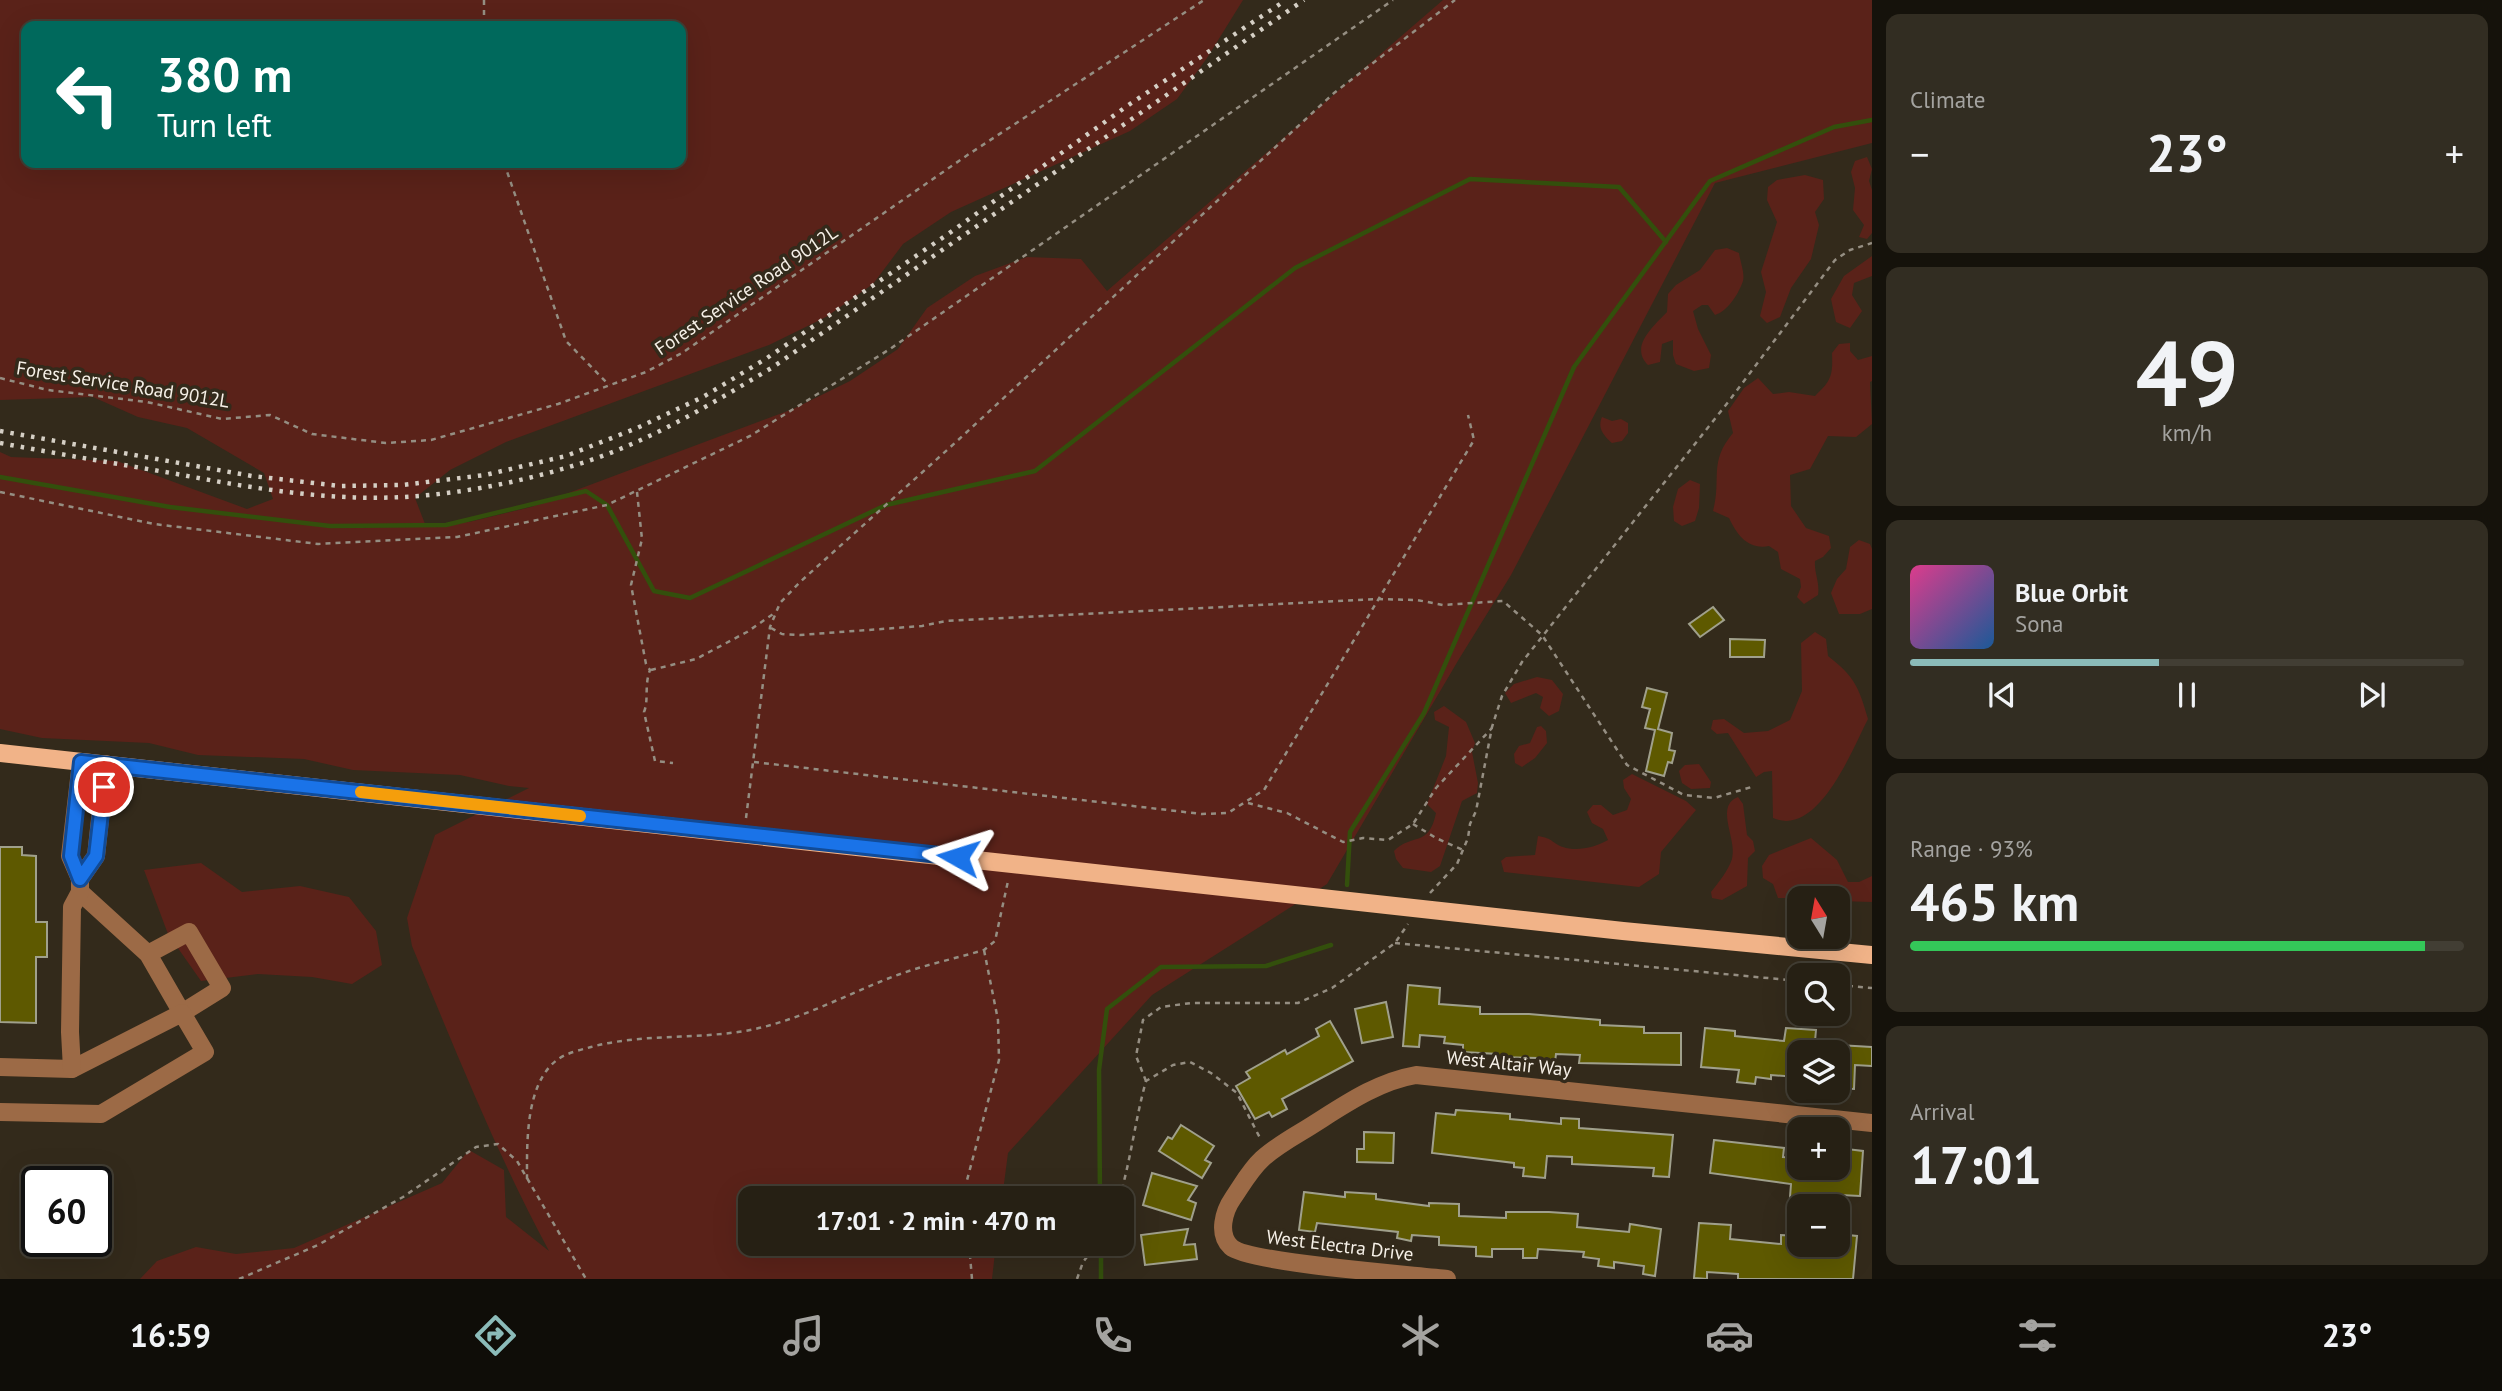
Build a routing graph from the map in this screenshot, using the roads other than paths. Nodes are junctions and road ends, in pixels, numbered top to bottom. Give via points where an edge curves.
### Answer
1 (0, 753) edge
2 (81, 762) junction
3 (106, 764) junction
4 (80, 886) junction
5 (148, 954) junction
6 (1872, 955) edge
7 (182, 1013) junction
8 (0, 1068) edge
9 (72, 1069) junction
10 (0, 1112) edge
11 (1872, 1124) edge
12 (1230, 1246) joint
13 (1447, 1279) edge

1 - 2 main road
2 - 3 main road
2 - 4 street via 71,856
3 - 4 street via 96,856
3 - 6 main road
4 - 5 street
4 - 9 street via 72,907
5 - 7 street
5 - 7 street via 189,932 222,988
7 - 9 street
7 - 10 street via 205,1052 100,1114
8 - 9 street
11 - 12 street, West Altair Way via 1416,1075 1358,1097 1268,1153 1224,1214 1224,1233
12 - 13 street, West Electra Drive via 1245,1254 1283,1261

